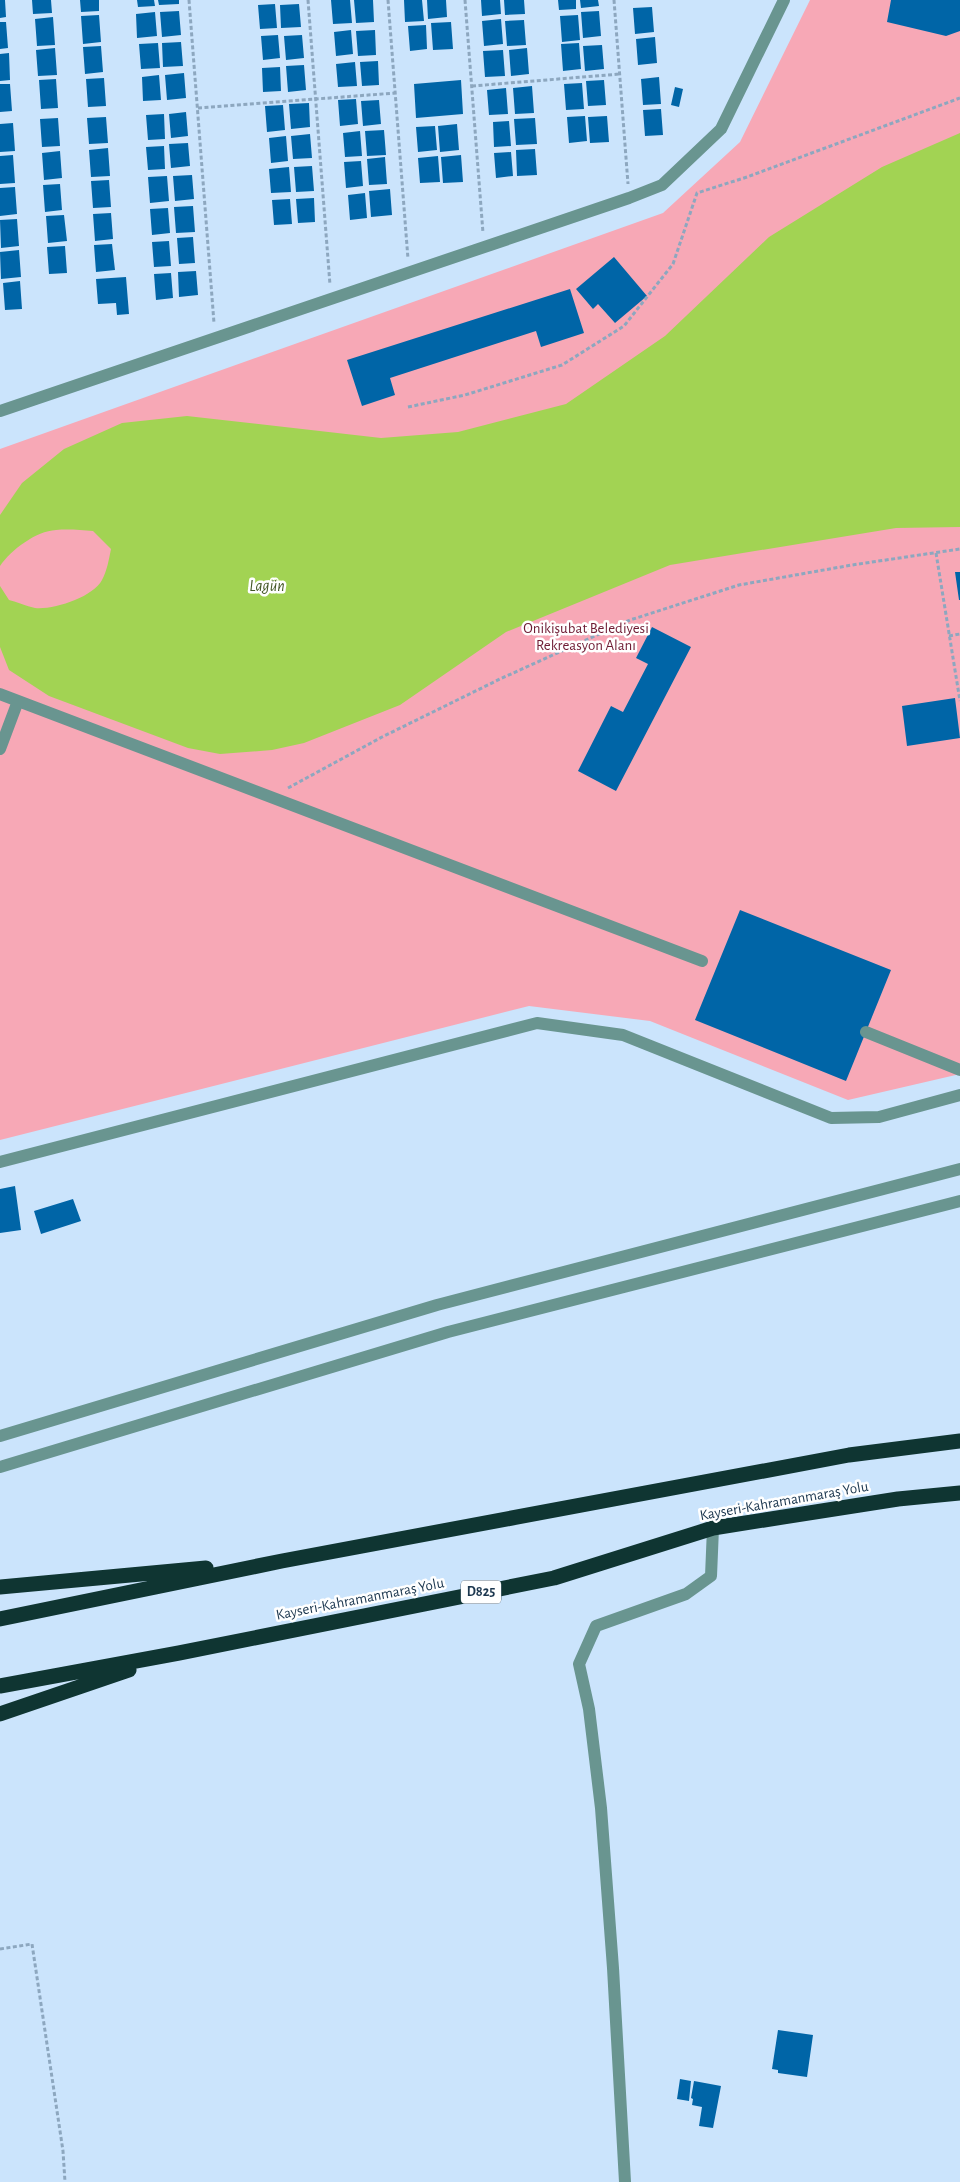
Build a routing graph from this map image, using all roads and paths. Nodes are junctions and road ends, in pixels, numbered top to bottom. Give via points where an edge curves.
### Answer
1 (189, 0) edge
2 (308, 0) edge
3 (388, 0) edge
4 (465, 0) edge
5 (614, 0) edge
6 (784, 0) edge
7 (620, 74) junction
8 (472, 86) junction
9 (395, 93) junction
10 (960, 98) edge
11 (316, 99) junction
12 (198, 108) junction
13 (629, 198) junction
14 (484, 246) junction
15 (409, 272) junction
16 (330, 298) junction
17 (215, 338) junction
18 (408, 407) dead end
19 (0, 410) edge
20 (960, 549) edge
21 (936, 552) junction
22 (960, 634) edge
23 (949, 636) junction
24 (0, 694) edge
25 (18, 701) junction
26 (960, 701) edge
27 (0, 749) edge
28 (272, 797) junction
29 (702, 961) dead end
30 (866, 1032) dead end
31 (960, 1070) edge
32 (960, 1095) edge
33 (0, 1162) edge
34 (960, 1170) edge
35 (960, 1201) edge
36 (0, 1436) edge
37 (960, 1441) edge
38 (0, 1467) edge
39 (960, 1493) edge
40 (713, 1528) junction
41 (282, 1561) junction
42 (0, 1588) edge
43 (0, 1619) edge
44 (179, 1653) junction
45 (0, 1686) edge
46 (0, 1714) edge
47 (0, 1949) edge
48 (64, 2182) edge
49 (625, 2182) edge

1 - 12 path
2 - 11 path
3 - 9 path
4 - 8 path
5 - 7 path
6 - 13 street via 721,129 662,185
7 - 8 path
7 - 13 path
8 - 14 path
9 - 11 path
9 - 15 path
10 - 18 path via 697,193 673,264 624,326 562,365 465,395
11 - 12 path
11 - 16 path
12 - 17 path
13 - 14 street
14 - 15 street
15 - 16 street
16 - 17 street
17 - 19 street
20 - 21 path
21 - 23 path
21 - 28 path via 739,586 630,620 382,737
22 - 23 path
23 - 26 path
24 - 25 street
25 - 27 street
25 - 28 street
28 - 29 street
30 - 31 street
32 - 33 street via 879,1117 830,1118 623,1035 537,1023
34 - 36 street via 437,1305
35 - 38 street via 448,1332
37 - 41 highway via 848,1455
39 - 40 highway, Kayseri-Kahramanmaraş Yolu / D825 via 898,1499
40 - 44 highway, Kayseri-Kahramanmaraş Yolu / D825 via 554,1578
40 - 49 street via 711,1576 686,1594 596,1626 579,1664 601,1808
41 - 42 highway
41 - 43 highway
44 - 45 highway, Kayseri-Kahramanmaraş Yolu / D825
44 - 46 highway
47 - 48 path via 32,1944 63,2151

